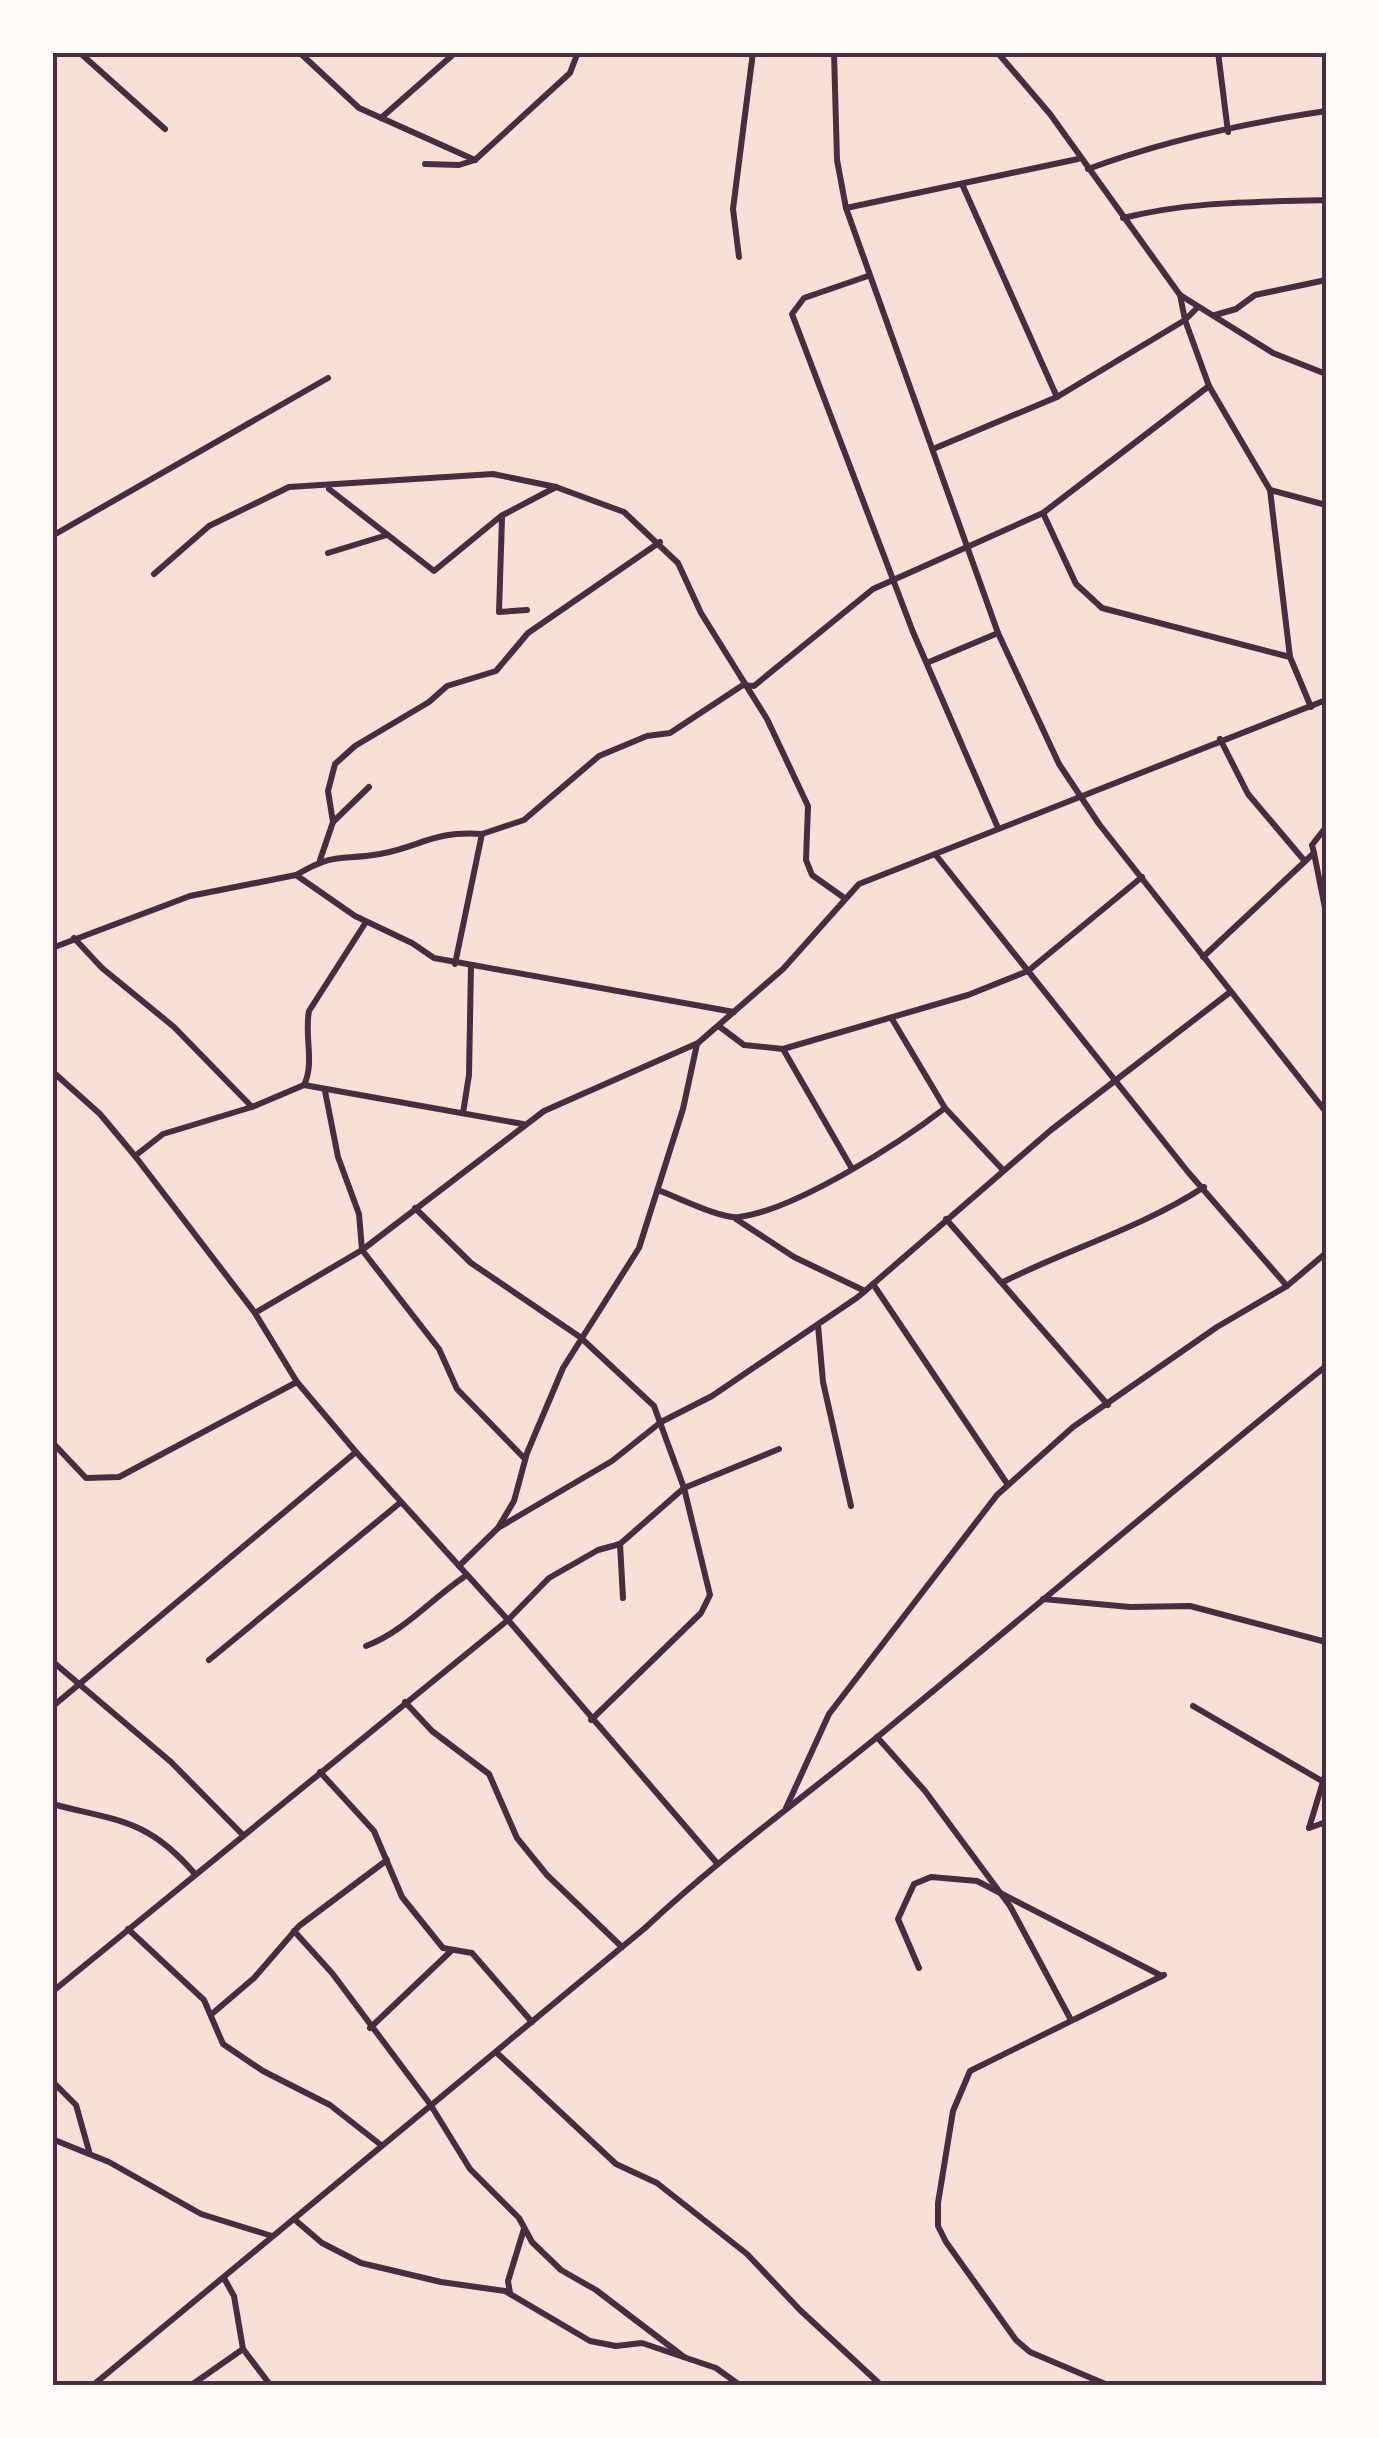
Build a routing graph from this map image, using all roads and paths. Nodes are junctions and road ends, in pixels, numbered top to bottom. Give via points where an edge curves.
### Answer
1 (79, 52) edge
2 (298, 52) edge
3 (456, 52) edge
4 (578, 52) edge
5 (753, 52) edge
6 (834, 52) edge
7 (997, 52) edge
8 (1218, 52) edge
9 (1326, 111) edge
10 (381, 118) junction
11 (165, 129) dead end
12 (1228, 132) junction
13 (1078, 159) junction
14 (475, 160) junction
15 (425, 164) dead end
16 (1088, 168) junction
17 (962, 184) junction
18 (1326, 200) edge
19 (846, 208) junction
20 (1122, 218) junction
21 (739, 257) dead end
22 (868, 276) junction
23 (1326, 280) edge
24 (1180, 295) junction
25 (1198, 308) junction
26 (1214, 316) junction
27 (1185, 320) junction
28 (1326, 374) edge
29 (328, 378) dead end
30 (1208, 386) junction
31 (1057, 397) junction
32 (933, 449) junction
33 (328, 488) junction
34 (556, 488) junction
35 (1270, 490) junction
36 (1326, 505) edge
37 (1043, 513) junction
38 (502, 516) junction
39 (388, 535) junction
40 (52, 536) edge
41 (660, 542) junction
42 (968, 548) junction
43 (328, 553) dead end
44 (154, 574) dead end
45 (895, 579) junction
46 (527, 610) dead end
47 (998, 633) junction
48 (1290, 657) junction
49 (929, 662) junction
50 (743, 685) junction
51 (1325, 703) edge
52 (1311, 706) junction
53 (1220, 739) junction
54 (369, 787) dead end
55 (1078, 795) junction
56 (332, 822) junction
57 (1326, 827) edge
58 (998, 828) junction
59 (482, 834) junction
60 (1314, 852) junction
61 (935, 854) junction
62 (1304, 859) junction
63 (320, 861) junction
64 (296, 875) junction
65 (1142, 876) junction
66 (842, 897) junction
67 (1326, 914) edge
68 (366, 922) junction
69 (74, 938) junction
70 (52, 948) edge
71 (1203, 958) junction
72 (455, 964) junction
73 (471, 965) junction
74 (1028, 971) junction
75 (1229, 993) junction
76 (734, 1012) junction
77 (892, 1019) junction
78 (720, 1027) junction
79 (698, 1043) junction
80 (783, 1049) junction
81 (52, 1072) edge
82 (1118, 1080) junction
83 (304, 1085) junction
84 (324, 1091) junction
85 (252, 1107) junction
86 (945, 1108) junction
87 (1326, 1112) edge
88 (463, 1113) junction
89 (524, 1124) junction
90 (135, 1156) junction
91 (851, 1168) junction
92 (1003, 1170) junction
93 (1204, 1186) junction
94 (658, 1190) junction
95 (414, 1208) junction
96 (736, 1218) junction
97 (946, 1219) junction
98 (362, 1250) junction
99 (1326, 1253) edge
100 (1003, 1282) junction
101 (874, 1284) junction
102 (1286, 1286) junction
103 (865, 1291) junction
104 (255, 1313) junction
105 (818, 1325) junction
106 (580, 1337) junction
107 (1326, 1366) edge
108 (298, 1382) junction
109 (1108, 1405) junction
110 (662, 1422) junction
111 (52, 1442) edge
112 (778, 1449) dead end
113 (356, 1452) junction
114 (525, 1459) junction
115 (1008, 1484) junction
116 (684, 1488) junction
117 (401, 1502) junction
118 (850, 1506) dead end
119 (498, 1528) junction
120 (620, 1544) junction
121 (458, 1566) junction
122 (467, 1575) junction
123 (624, 1598) dead end
124 (1043, 1598) junction
125 (508, 1620) junction
126 (1326, 1642) edge
127 (366, 1646) dead end
128 (209, 1660) dead end
129 (52, 1661) edge
130 (78, 1683) junction
131 (405, 1702) junction
132 (1193, 1706) dead end
133 (52, 1707) edge
134 (591, 1720) junction
135 (878, 1736) junction
136 (320, 1771) junction
137 (1326, 1772) edge
138 (1322, 1781) junction
139 (52, 1804) edge
140 (785, 1809) junction
141 (1326, 1822) edge
142 (242, 1834) junction
143 (387, 1860) junction
144 (716, 1862) junction
145 (195, 1874) junction
146 (1002, 1894) junction
147 (128, 1929) junction
148 (294, 1931) junction
149 (622, 1948) junction
150 (450, 1952) junction
151 (919, 1968) dead end
152 (52, 1992) edge
153 (213, 2012) junction
154 (1070, 2020) junction
155 (532, 2022) junction
156 (370, 2028) junction
157 (495, 2052) junction
158 (52, 2081) edge
159 (430, 2104) junction
160 (52, 2139) edge
161 (381, 2144) junction
162 (90, 2152) junction
163 (294, 2219) junction
164 (524, 2228) junction
165 (274, 2236) junction
166 (225, 2280) junction
167 (510, 2294) junction
168 (244, 2349) junction
169 (684, 2356) junction
170 (92, 2386) edge
171 (190, 2386) edge
172 (271, 2386) edge
173 (741, 2386) edge
174 (882, 2386) edge
175 (1110, 2386) edge

1 - 11 street
2 - 10 street via 359,108
3 - 10 street
4 - 14 street via 570,73
5 - 21 street via 734,209
6 - 19 street via 837,160
7 - 13 street
8 - 12 street
9 - 12 street via 1250,122
10 - 14 street
12 - 16 street via 1144,148
13 - 16 street
13 - 17 street
14 - 15 street
16 - 20 street
17 - 19 street
17 - 31 street
18 - 20 street via 1244,199
19 - 22 street
20 - 24 street
22 - 32 street
22 - 45 street via 804,298 792,314
23 - 26 street via 1255,294
24 - 25 street
24 - 27 street
25 - 26 street
25 - 27 street
26 - 28 street via 1273,353
27 - 30 street
27 - 31 street
29 - 40 street
30 - 35 street
30 - 37 street
31 - 32 street
32 - 42 street
33 - 34 street via 494,474
33 - 39 street
33 - 44 street via 289,487 209,526
34 - 38 street
34 - 41 street via 624,512
35 - 36 street
35 - 48 street
37 - 42 street
37 - 48 street via 1076,584 1102,608
38 - 39 street via 434,571
38 - 46 street via 500,612
39 - 43 street
41 - 50 street via 678,563
41 - 56 street via 528,633 496,671 447,686 354,746 334,764 328,791
42 - 45 street
42 - 47 street
45 - 49 street
45 - 50 street via 837,614 754,686
47 - 49 street
47 - 55 street
48 - 52 street
49 - 58 street
50 - 59 street via 670,733 599,756 524,820
50 - 66 street via 767,719 808,806 806,860 812,876
51 - 52 street
52 - 53 street
53 - 55 street
53 - 62 street via 1248,794
54 - 56 street
55 - 58 street
55 - 65 street
56 - 63 street
57 - 60 street
58 - 61 street
59 - 63 street via 453,832 382,854
59 - 72 street
60 - 62 street
60 - 67 street
61 - 66 street via 858,884
61 - 74 street
62 - 71 street
63 - 64 street
64 - 68 street
64 - 69 street via 190,896
65 - 71 street
65 - 74 street
66 - 76 street via 807,945
68 - 72 street
68 - 83 street via 309,1011 311,1072
69 - 70 street
69 - 85 street
71 - 75 street
72 - 73 street
73 - 76 street
73 - 88 street
74 - 77 street
74 - 82 street
75 - 82 street
75 - 87 street
76 - 78 street
77 - 80 street
77 - 86 street
78 - 79 street
78 - 80 street via 744,1045
79 - 89 street
79 - 94 street
80 - 91 street
81 - 90 street
82 - 92 street
82 - 93 street
83 - 84 street
83 - 85 street
84 - 88 street
84 - 98 street via 359,1214
85 - 90 street via 163,1134
86 - 91 street
86 - 92 street
88 - 89 street
89 - 95 street
90 - 104 street
91 - 96 street via 808,1194
92 - 97 street
93 - 100 street via 1166,1212
93 - 102 street
94 - 96 street
94 - 106 street via 639,1248
95 - 98 street
95 - 106 street via 471,1263
96 - 103 street via 794,1258
97 - 100 street
97 - 101 street
98 - 104 street
98 - 114 street via 439,1349 458,1389
99 - 102 street
100 - 109 street
101 - 103 street
101 - 115 street
102 - 109 street
103 - 105 street
104 - 108 street
105 - 110 street
105 - 118 street via 822,1382
106 - 110 street via 654,1406
106 - 114 street
107 - 124 street
108 - 111 street via 119,1477 86,1478
108 - 113 street
109 - 115 street
110 - 116 street
110 - 119 street via 612,1461
112 - 116 street
113 - 117 street
113 - 130 street
114 - 119 street via 514,1501
115 - 140 street via 849,1686
116 - 120 street
116 - 134 street via 710,1594 706,1604
117 - 121 street
117 - 128 street
119 - 121 street
120 - 123 street
120 - 125 street via 548,1578
121 - 122 street
122 - 125 street
122 - 127 street
124 - 126 street via 1190,1606
124 - 135 street
125 - 131 street
125 - 134 street
129 - 130 street
130 - 133 street
130 - 142 street
131 - 136 street
131 - 149 street via 489,1774 518,1838
132 - 138 street
134 - 144 street
135 - 140 street
135 - 146 street
136 - 142 street
136 - 143 street via 374,1831
137 - 138 street
138 - 141 street via 1309,1828
139 - 145 street via 146,1830 165,1840
140 - 144 street
142 - 145 street
143 - 148 street
143 - 150 street via 402,1897
144 - 149 street
145 - 147 street
146 - 151 street via 965,1880 931,1877 914,1884 898,1918
146 - 154 street
146 - 154 street via 1163,1976
147 - 152 street
147 - 153 street
148 - 153 street
148 - 156 street
149 - 155 street
150 - 155 street via 472,1953
150 - 156 street
153 - 161 street via 223,2044 330,2105
154 - 175 street via 970,2071 952,2111 938,2226 1016,2340
155 - 157 street
156 - 159 street
157 - 159 street
157 - 174 street via 616,2164 657,2184 734,2242
158 - 162 street via 76,2105
159 - 161 street
159 - 164 street via 470,2169
160 - 162 street
161 - 163 street
162 - 165 street via 201,2214
163 - 165 street
163 - 167 street via 322,2244 361,2263
164 - 167 street
164 - 169 street via 561,2270
165 - 166 street
166 - 168 street
166 - 170 street
167 - 169 street via 590,2341 642,2343
168 - 171 street
168 - 172 street
169 - 173 street

